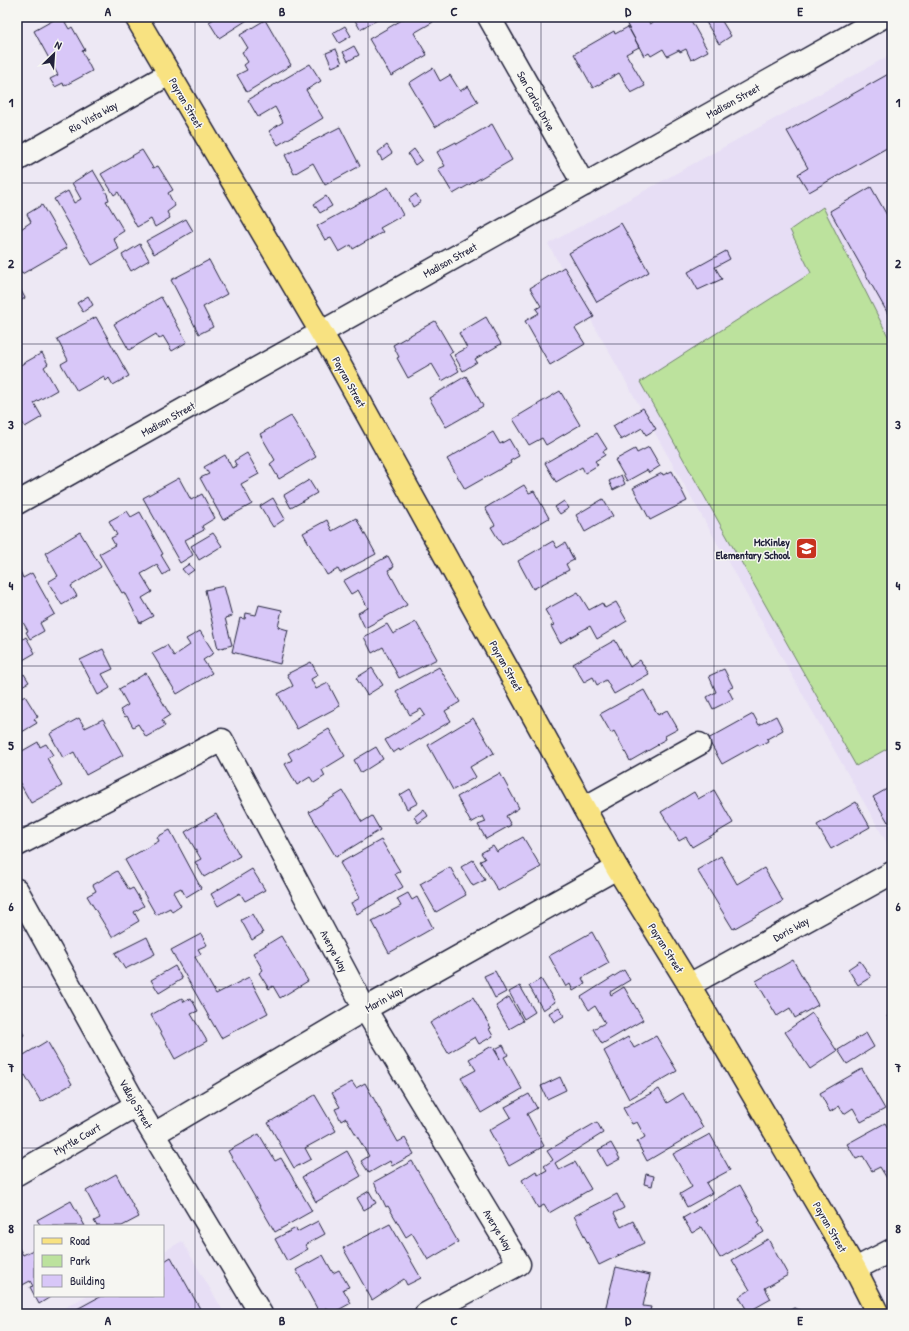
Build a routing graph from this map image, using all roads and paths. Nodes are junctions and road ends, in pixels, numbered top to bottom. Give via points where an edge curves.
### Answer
1 (136, 17) edge
2 (489, 17) edge
3 (884, 17) edge
4 (169, 74) junction
5 (17, 160) edge
6 (584, 185) junction
7 (321, 333) junction
8 (17, 503) edge
9 (699, 744) dead end
10 (584, 808) junction
11 (17, 845) edge
12 (617, 868) junction
13 (892, 873) edge
14 (17, 890) edge
15 (689, 985) junction
16 (365, 1009) junction
17 (136, 1105) junction
18 (154, 1134) junction
19 (17, 1174) edge
20 (892, 1250) edge
21 (855, 1269) junction
22 (261, 1314) edge
23 (426, 1314) edge
24 (878, 1314) edge

1 - 4 main road, Payran Street
2 - 6 street, San Carlos Drive
3 - 6 street, Madison Street
4 - 5 street, Rio Vista Way
4 - 7 main road, Payran Street
6 - 7 street, Madison Street
7 - 8 street, Madison Street
7 - 10 main road, Payran Street
9 - 10 street
10 - 12 main road, Payran Street
11 - 16 street, Averye Way via 222,740
12 - 15 main road, Payran Street
12 - 16 street, Marin Way
13 - 15 street, Doris Way
14 - 17 street, Vallejo Street
15 - 21 main road, Payran Street
16 - 18 street, Marin Way
16 - 23 street, Averye Way via 519,1264
17 - 18 street, Vallejo Street
17 - 19 street, Myrtle Court
18 - 22 street, Vallejo Street
20 - 21 street
21 - 24 main road, Payran Street

